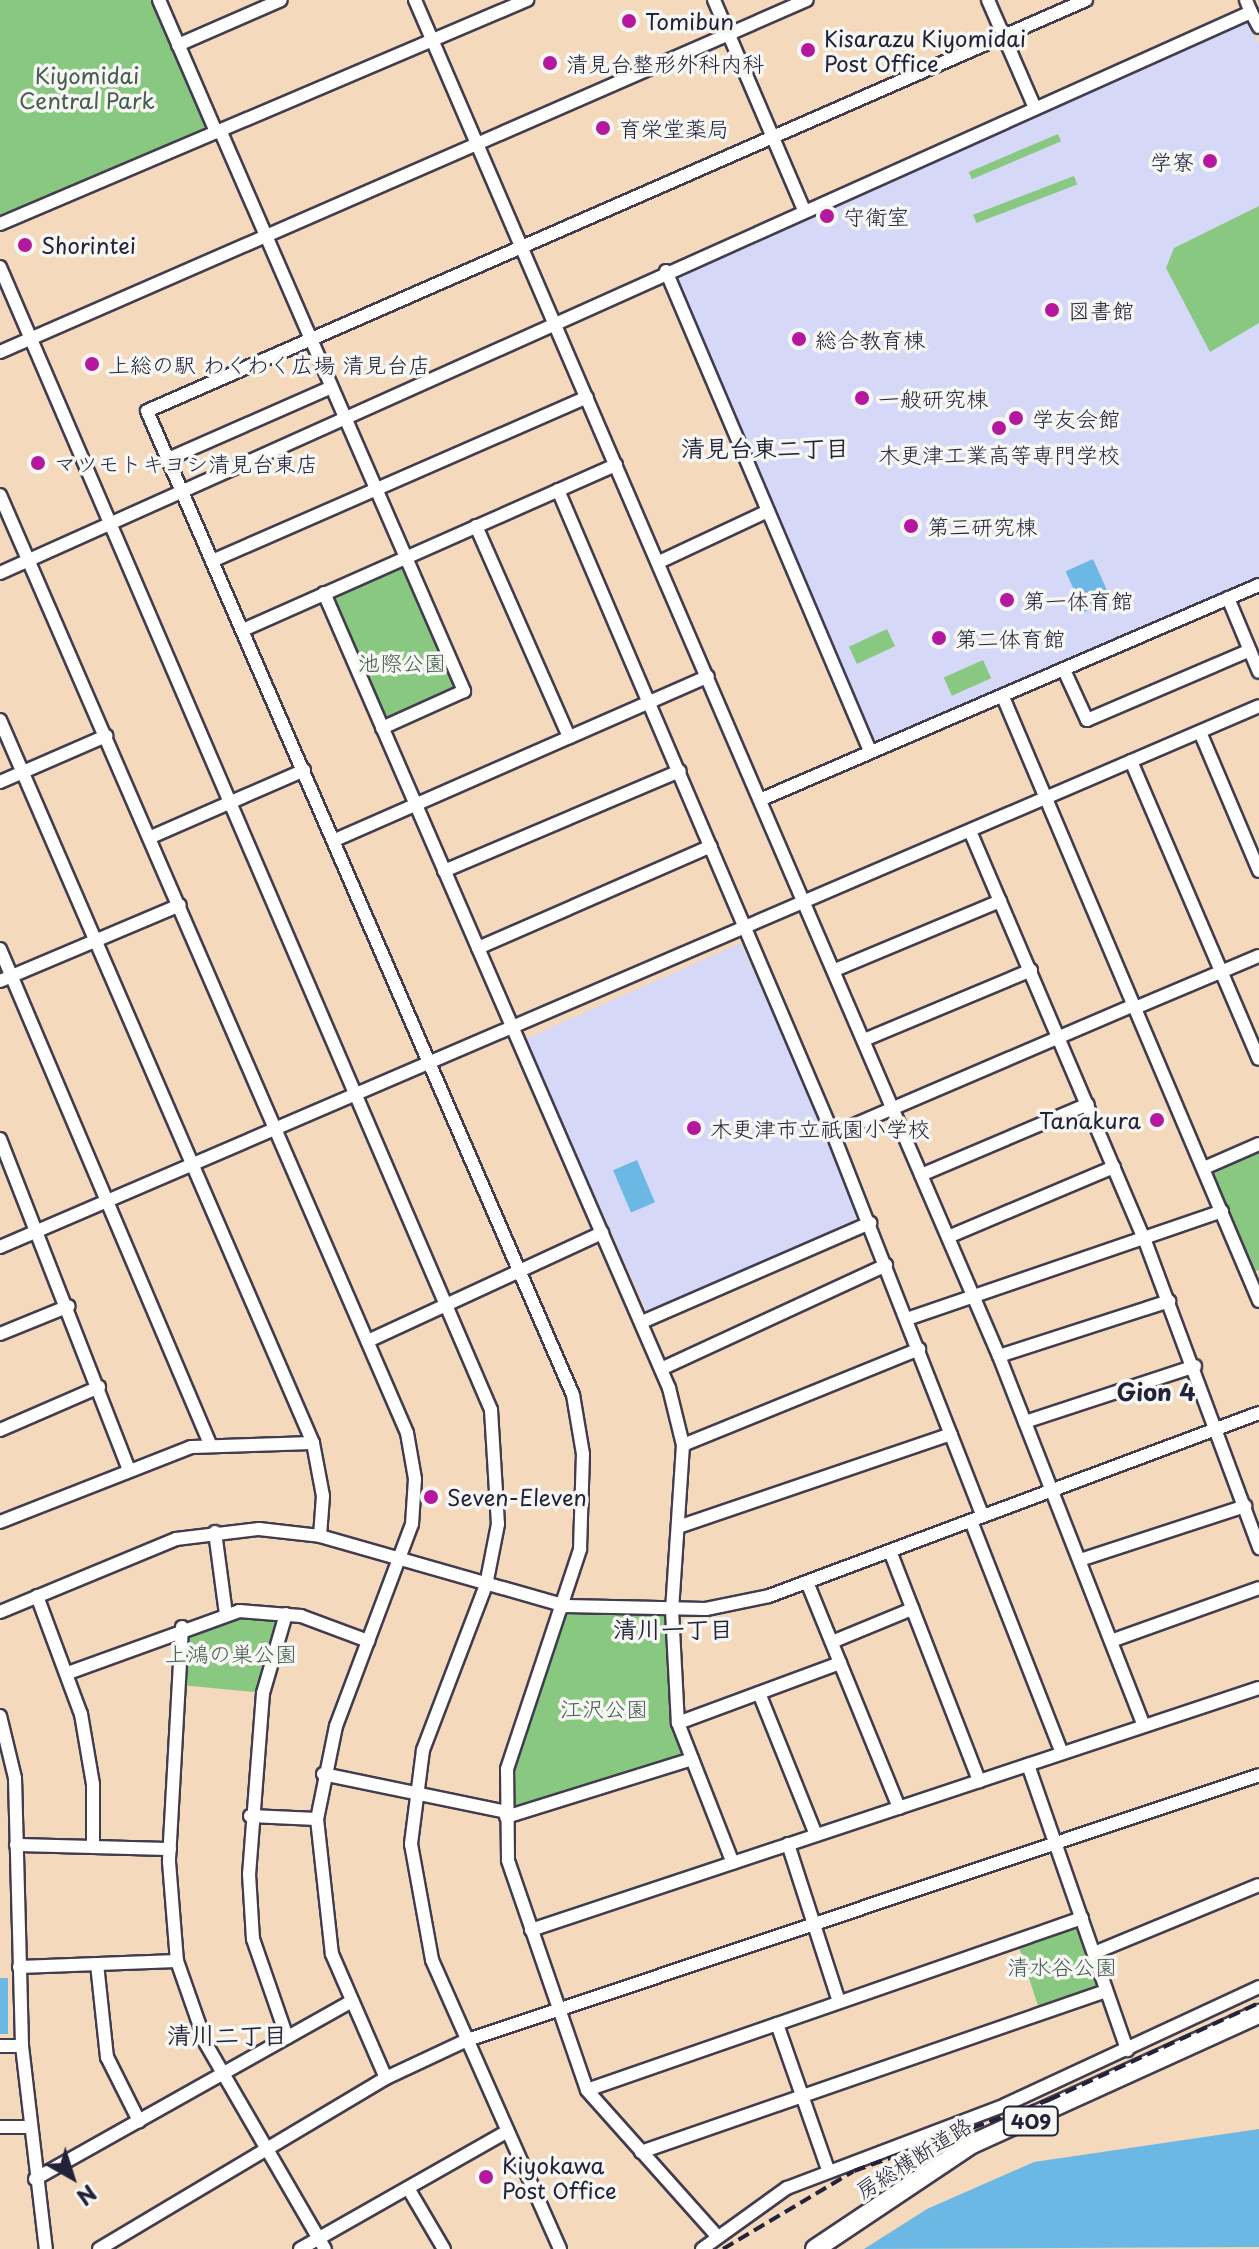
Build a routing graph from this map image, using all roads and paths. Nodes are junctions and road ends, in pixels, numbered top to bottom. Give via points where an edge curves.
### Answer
1 (159, 0) edge
2 (281, 0) edge
3 (415, 0) edge
4 (527, 0) edge
5 (714, 0) edge
6 (807, 0) edge
7 (988, 0) edge
8 (1086, 0) edge
9 (1249, 6) edge
10 (1259, 27) edge
11 (729, 34) junction
12 (1004, 36) junction
13 (432, 40) junction
14 (178, 45) junction
15 (1035, 108) junction
16 (218, 131) junction
17 (773, 137) junction
18 (477, 144) junction
19 (804, 210) junction
20 (0, 224) edge
21 (266, 236) junction
22 (522, 247) junction
23 (0, 267) edge
24 (666, 271) junction
25 (553, 320) junction
26 (30, 339) junction
27 (310, 340) junction
28 (0, 352) edge
29 (330, 388) junction
30 (587, 397) junction
31 (343, 418) junction
32 (168, 459) junction
33 (616, 465) junction
34 (374, 490) junction
35 (558, 490) junction
36 (182, 492) junction
37 (0, 495) edge
38 (768, 511) junction
39 (111, 524) junction
40 (476, 526) junction
41 (403, 558) junction
42 (29, 561) junction
43 (212, 561) junction
44 (659, 562) junction
45 (0, 573) edge
46 (1259, 585) edge
47 (324, 593) junction
48 (1228, 598) junction
49 (243, 630) junction
50 (1250, 650) junction
51 (1064, 670) junction
52 (1259, 672) edge
53 (708, 676) junction
54 (1003, 697) junction
55 (652, 701) junction
56 (1259, 706) edge
57 (0, 720) edge
58 (382, 728) junction
59 (1200, 732) junction
60 (106, 736) junction
61 (569, 737) junction
62 (870, 751) junction
63 (1131, 761) junction
64 (304, 770) junction
65 (680, 771) junction
66 (22, 772) junction
67 (0, 782) edge
68 (1045, 798) junction
69 (762, 799) junction
70 (232, 802) junction
71 (415, 805) junction
72 (970, 831) junction
73 (151, 837) junction
74 (335, 840) junction
75 (711, 846) junction
76 (444, 871) junction
77 (1259, 871) edge
78 (806, 901) junction
79 (1000, 901) junction
80 (180, 905) junction
81 (745, 928) junction
82 (96, 941) junction
83 (478, 948) junction
84 (0, 949) edge
85 (1259, 956) edge
86 (835, 970) junction
87 (1031, 970) junction
88 (1221, 972) junction
89 (6, 979) edge
90 (1135, 1007) junction
91 (513, 1028) junction
92 (1060, 1037) junction
93 (864, 1040) junction
94 (1259, 1059) edge
95 (433, 1062) junction
96 (359, 1093) junction
97 (1088, 1104) junction
98 (893, 1108) junction
99 (277, 1129) junction
100 (833, 1134) junction
101 (0, 1139) edge
102 (1259, 1144) edge
103 (193, 1165) junction
104 (1114, 1167) junction
105 (1204, 1168) junction
106 (921, 1175) junction
107 (110, 1201) junction
108 (1222, 1211) junction
109 (870, 1223) junction
110 (41, 1231) junction
111 (602, 1233) junction
112 (948, 1237) junction
113 (1144, 1238) junction
114 (0, 1247) edge
115 (886, 1265) junction
116 (522, 1270) junction
117 (973, 1296) junction
118 (1169, 1301) junction
119 (1259, 1301) edge
120 (451, 1303) junction
121 (69, 1306) junction
122 (907, 1319) junction
123 (642, 1322) junction
124 (0, 1334) edge
125 (368, 1341) junction
126 (919, 1349) junction
127 (999, 1356) junction
128 (1195, 1366) junction
129 (661, 1369) junction
130 (99, 1387) junction
131 (1259, 1413) edge
132 (1025, 1422) junction
133 (1220, 1428) junction
134 (0, 1430) edge
135 (951, 1434) junction
136 (313, 1443) junction
137 (210, 1444) junction
138 (683, 1445) junction
139 (128, 1467) junction
140 (1050, 1488) junction
141 (1245, 1506) junction
142 (977, 1518) junction
143 (0, 1522) edge
144 (681, 1526) junction
145 (215, 1532) junction
146 (320, 1536) junction
147 (1259, 1548) edge
148 (890, 1551) junction
149 (401, 1559) junction
150 (1080, 1560) junction
151 (807, 1582) junction
152 (486, 1585) junction
153 (1259, 1588) edge
154 (37, 1596) junction
155 (566, 1606) junction
156 (912, 1609) junction
157 (672, 1610) junction
158 (0, 1612) edge
159 (226, 1614) junction
160 (286, 1614) junction
161 (182, 1627) junction
162 (368, 1641) junction
163 (1111, 1641) junction
164 (832, 1642) junction
165 (840, 1663) junction
166 (68, 1673) junction
167 (1259, 1688) edge
168 (759, 1693) junction
169 (0, 1716) edge
170 (678, 1723) junction
171 (1144, 1726) junction
172 (1062, 1753) junction
173 (692, 1759) junction
174 (1028, 1765) junction
175 (323, 1774) junction
176 (1259, 1775) edge
177 (979, 1781) junction
178 (414, 1792) junction
179 (899, 1808) junction
180 (506, 1814) junction
181 (250, 1816) junction
182 (317, 1819) junction
183 (816, 1835) junction
184 (1056, 1842) junction
185 (788, 1844) junction
186 (16, 1845) junction
187 (93, 1847) junction
188 (170, 1849) junction
189 (733, 1863) junction
190 (1259, 1885) edge
191 (1082, 1918) junction
192 (813, 1922) junction
193 (531, 1930) junction
194 (1094, 1953) junction
195 (177, 1961) junction
196 (97, 1964) junction
197 (19, 1967) junction
198 (1259, 1987) edge
199 (1106, 1991) junction
200 (350, 2002) junction
201 (839, 2002) junction
202 (559, 2009) junction
203 (1259, 2014) edge
204 (777, 2024) junction
205 (287, 2037) junction
206 (465, 2041) junction
207 (0, 2046) edge
208 (22, 2046) junction
209 (1127, 2050) junction
210 (222, 2074) junction
211 (386, 2078) junction
212 (587, 2090) junction
213 (802, 2096) junction
214 (139, 2121) junction
215 (0, 2127) edge
216 (29, 2127) junction
217 (504, 2133) junction
218 (266, 2149) junction
219 (641, 2152) junction
220 (828, 2170) junction
221 (35, 2179) junction
222 (408, 2188) junction
223 (717, 2236) junction
224 (322, 2244) edge
225 (46, 2249) edge
226 (99, 2249) edge
227 (300, 2249) edge
228 (444, 2249) edge
229 (560, 2249) edge
230 (702, 2249) edge
231 (815, 2249) edge

1 - 14 street
2 - 14 street
3 - 13 street
4 - 13 street
5 - 11 street
6 - 11 street
7 - 12 street
8 - 12 street
9 - 10 street
9 - 15 street
11 - 17 street
11 - 18 street
12 - 15 street
12 - 17 street
13 - 16 street
13 - 18 street
14 - 16 street
15 - 19 street
16 - 20 street
16 - 21 street
17 - 19 street
17 - 22 street
18 - 21 street
18 - 22 street
19 - 24 street
21 - 26 street
21 - 27 street
22 - 25 street
22 - 27 street
23 - 26 street
24 - 25 street
24 - 38 street
25 - 30 street
25 - 31 street
26 - 28 street
26 - 39 street
27 - 29 street
27 - 32 street via 147,411
29 - 31 street
29 - 32 street
30 - 33 street
30 - 34 street
31 - 34 street
31 - 36 street
32 - 36 street
33 - 35 street
33 - 44 street
34 - 41 street
34 - 43 street
35 - 40 street
35 - 55 street
36 - 39 street
36 - 43 street
37 - 42 street
38 - 44 street
38 - 62 street
39 - 42 street
39 - 70 street
40 - 41 street
40 - 61 street
41 - 47 street
41 - 58 street via 464,691
42 - 45 street
42 - 60 street
43 - 49 street
44 - 53 street
46 - 48 street
47 - 49 street
47 - 58 street
48 - 50 street
48 - 51 street
49 - 64 street
50 - 51 street via 1087,720
50 - 52 street
51 - 54 street
53 - 55 street
53 - 69 street
54 - 62 street
54 - 68 street
55 - 61 street
55 - 65 street
56 - 59 street
57 - 66 street
58 - 71 street
59 - 63 street
59 - 77 street
60 - 66 street
60 - 73 street
61 - 71 street
62 - 69 street
63 - 68 street
63 - 88 street
64 - 70 street
64 - 74 street
65 - 75 street
65 - 76 street
66 - 67 street
66 - 82 street
68 - 72 street
68 - 90 street
69 - 78 street
70 - 73 street
70 - 96 street
71 - 74 street
71 - 76 street
72 - 78 street
72 - 79 street
73 - 80 street
74 - 95 street
75 - 81 street
75 - 83 street
76 - 83 street
78 - 81 street
78 - 86 street
79 - 86 street
79 - 87 street
80 - 82 street
80 - 99 street
81 - 91 street
81 - 100 street
82 - 89 street
82 - 103 street
83 - 91 street
84 - 89 street
85 - 88 street
86 - 93 street
87 - 92 street
87 - 93 street
88 - 90 street
88 - 94 street
89 - 107 street
90 - 92 street
90 - 105 street
91 - 95 street
91 - 111 street
92 - 97 street
92 - 98 street
93 - 98 street
95 - 96 street
95 - 116 street
96 - 99 street
96 - 120 street
97 - 104 street
97 - 106 street
98 - 100 street
98 - 106 street
99 - 103 street
99 - 125 street
100 - 109 street
101 - 110 street
102 - 105 street
103 - 107 street
103 - 136 street
104 - 112 street
104 - 113 street
105 - 108 street
106 - 112 street
107 - 110 street
107 - 137 street
108 - 113 street
108 - 119 street
109 - 115 street
109 - 123 street
110 - 114 street
110 - 121 street
111 - 116 street
111 - 123 street
112 - 117 street
113 - 117 street
113 - 118 street
115 - 122 street
115 - 129 street
116 - 120 street
116 - 155 street via 568,1380 583,1454 580,1549
117 - 122 street
117 - 127 street
118 - 127 street
118 - 128 street
120 - 125 street
120 - 152 street via 491,1410 500,1471
121 - 124 street
121 - 130 street
122 - 126 street
123 - 129 street
125 - 149 street via 413,1456 415,1502
126 - 135 street
126 - 138 street
127 - 132 street
128 - 132 street
128 - 133 street
129 - 138 street
130 - 134 street
130 - 139 street
131 - 133 street
132 - 140 street
133 - 140 street
133 - 141 street
135 - 142 street
135 - 144 street
136 - 137 street
136 - 146 street via 323,1496
137 - 139 street
138 - 144 street
139 - 143 street
140 - 142 street
140 - 150 street
141 - 147 street
141 - 150 street
142 - 148 street
142 - 172 street
144 - 157 street
145 - 146 street
145 - 154 street via 140,1551
145 - 159 street
146 - 149 street
148 - 151 street
148 - 156 street
149 - 152 street
149 - 162 street
150 - 163 street
151 - 157 street via 741,1602
151 - 164 street
152 - 155 street
152 - 178 street
153 - 163 street
154 - 158 street
154 - 166 street
155 - 157 street
155 - 180 street via 513,1748
156 - 164 street
156 - 177 street
157 - 170 street
159 - 160 street
159 - 161 street
160 - 162 street
160 - 181 street via 263,1693
161 - 166 street
161 - 188 street
162 - 175 street
163 - 171 street
164 - 165 street
165 - 168 street
165 - 179 street
166 - 187 street via 90,1762
167 - 171 street
168 - 170 street
168 - 183 street
169 - 186 street via 12,1751
170 - 173 street
171 - 172 street
172 - 174 street
173 - 180 street
173 - 189 street
174 - 177 street
174 - 184 street
175 - 178 street
175 - 182 street
176 - 184 street
177 - 179 street
178 - 180 street
178 - 206 street via 417,1907
179 - 183 street
180 - 193 street via 508,1860
181 - 182 street
181 - 205 street via 253,1939
182 - 200 street via 323,1910
183 - 185 street
184 - 191 street
184 - 192 street
185 - 189 street
185 - 192 street
186 - 187 street
186 - 197 street
187 - 188 street
188 - 195 street
189 - 193 street
190 - 194 street
191 - 194 street
191 - 201 street
192 - 201 street
192 - 202 street
193 - 202 street
194 - 199 street
195 - 196 street
195 - 210 street
196 - 197 street
196 - 214 street via 107,2057
197 - 208 street
198 - 209 street
199 - 209 street
199 - 213 street
200 - 205 street
200 - 211 street
201 - 204 street
202 - 206 street
202 - 212 street
203 - 231 highway, 房総横断道路 / 409 via 972,2144
204 - 212 street
204 - 213 street
205 - 210 street
206 - 211 street
206 - 217 street
207 - 208 street
208 - 216 street
209 - 220 street via 1005,2105
210 - 214 street
210 - 218 street
211 - 218 street
212 - 219 street
213 - 219 street
213 - 220 street
214 - 221 street
215 - 216 street
216 - 221 street
217 - 222 street
217 - 229 street
218 - 224 street
218 - 226 street
219 - 223 street
220 - 223 street
221 - 225 street
222 - 224 street
222 - 228 street
223 - 230 street
224 - 227 street

